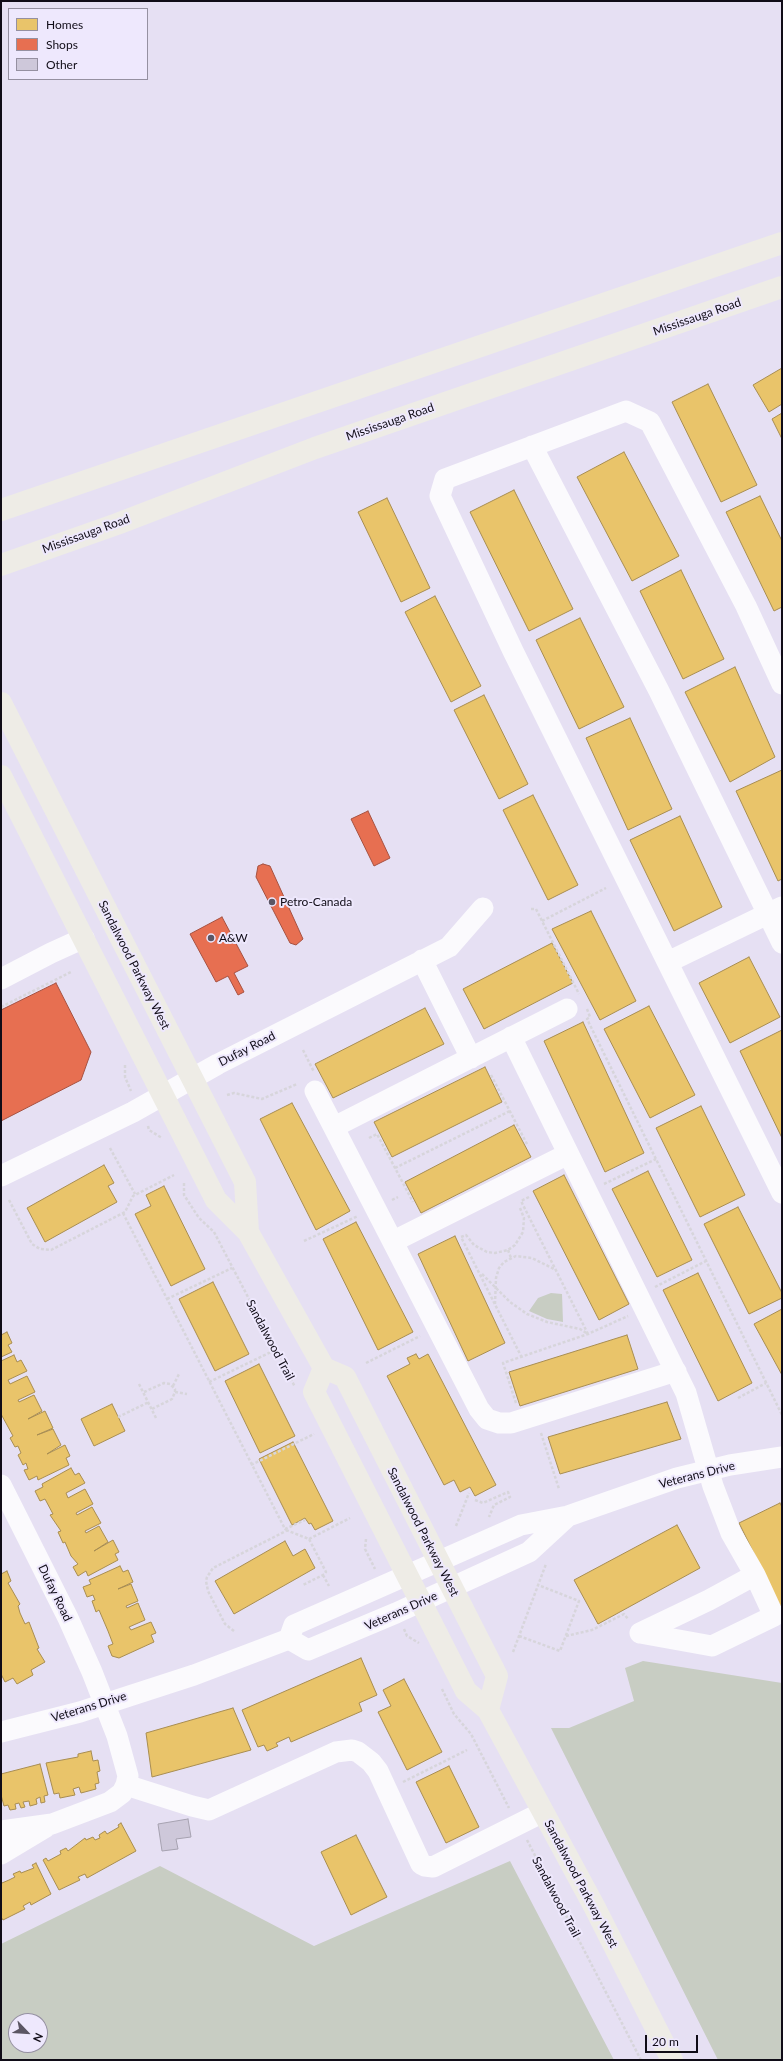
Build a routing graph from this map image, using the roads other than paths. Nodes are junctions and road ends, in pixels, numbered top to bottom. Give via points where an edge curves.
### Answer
1 (782, 244) edge
2 (782, 287) edge
3 (532, 446) junction
4 (1, 510) edge
5 (3, 570) edge
6 (782, 684) edge
7 (1, 703) edge
8 (1, 776) edge
9 (483, 908) dead end
10 (775, 910) edge
11 (84, 938) junction
12 (782, 943) edge
13 (422, 960) junction
14 (668, 962) junction
15 (1, 979) edge
16 (577, 1003) road end
17 (511, 1037) junction
18 (471, 1058) junction
19 (191, 1079) junction
20 (311, 1083) road end
21 (164, 1095) junction
22 (334, 1127) junction
23 (568, 1154) junction
24 (1, 1176) edge
25 (782, 1193) edge
26 (248, 1232) junction
27 (394, 1241) junction
28 (324, 1368) junction
29 (676, 1371) junction
30 (782, 1457) edge
31 (708, 1470) junction
32 (1, 1485) edge
33 (568, 1516) junction
34 (438, 1562) junction
35 (407, 1575) junction
36 (755, 1575) junction
37 (452, 1588) junction
38 (421, 1602) junction
39 (289, 1639) junction
40 (104, 1703) junction
41 (488, 1710) junction
42 (1, 1732) edge
43 (126, 1785) junction
44 (543, 1812) junction
45 (52, 1824) junction
46 (1, 1831) edge
47 (1, 1854) edge
48 (672, 2060) edge

1 - 4 main road
2 - 5 main road, Mississauga Road via 315,448
3 - 6 street via 626,411 650,422 746,606
3 - 10 street
3 - 14 street via 445,479 440,496 513,651
7 - 19 main road, Sandalwood Parkway West
8 - 11 main road, Sandalwood Parkway West
9 - 13 street, Dufay Road via 449,947
10 - 12 street
10 - 14 street
11 - 15 street
11 - 21 main road, Sandalwood Parkway West
13 - 18 street
13 - 19 street, Dufay Road
14 - 25 street
16 - 17 street
17 - 18 street
17 - 23 street
18 - 22 street
19 - 21 street, Dufay Road
19 - 26 main road, Sandalwood Parkway West via 245,1182
20 - 22 street
21 - 24 street, Dufay Road
21 - 26 main road, Sandalwood Parkway West via 216,1200
22 - 27 street
23 - 27 street
23 - 29 street
26 - 28 main road, Sandalwood Parkway West
27 - 29 street via 479,1408 487,1418 499,1423 511,1423
28 - 34 main road, Sandalwood Parkway West via 345,1377
28 - 35 main road, Sandalwood Parkway West via 314,1392
29 - 31 street via 686,1393
30 - 31 street, Veterans Drive
31 - 33 street, Veterans Drive via 677,1478
31 - 36 street via 731,1532
32 - 40 street, Dufay Road via 68,1618
33 - 34 street, Veterans Drive via 521,1525
33 - 37 street, Veterans Drive via 529,1552
34 - 35 street, Veterans Drive
34 - 37 main road, Sandalwood Parkway West
35 - 38 main road, Sandalwood Parkway West
35 - 39 street, Veterans Drive via 294,1625
36 - 36 street via 709,1600 640,1633 712,1646 774,1616
37 - 38 street, Veterans Drive
37 - 41 main road, Sandalwood Parkway West via 497,1676
38 - 39 street, Veterans Drive via 308,1650
38 - 41 main road, Sandalwood Parkway West via 466,1691
39 - 40 street, Veterans Drive via 194,1675
40 - 42 street, Veterans Drive via 80,1712
40 - 43 street, Dufay Road via 124,1759 128,1776
41 - 44 main road, Sandalwood Parkway West
43 - 44 street via 209,1810 336,1752 352,1750 372,1762 421,1864 433,1867
43 - 45 street via 122,1793 110,1802
44 - 48 main road, Sandalwood Parkway West
45 - 46 street
45 - 47 street

